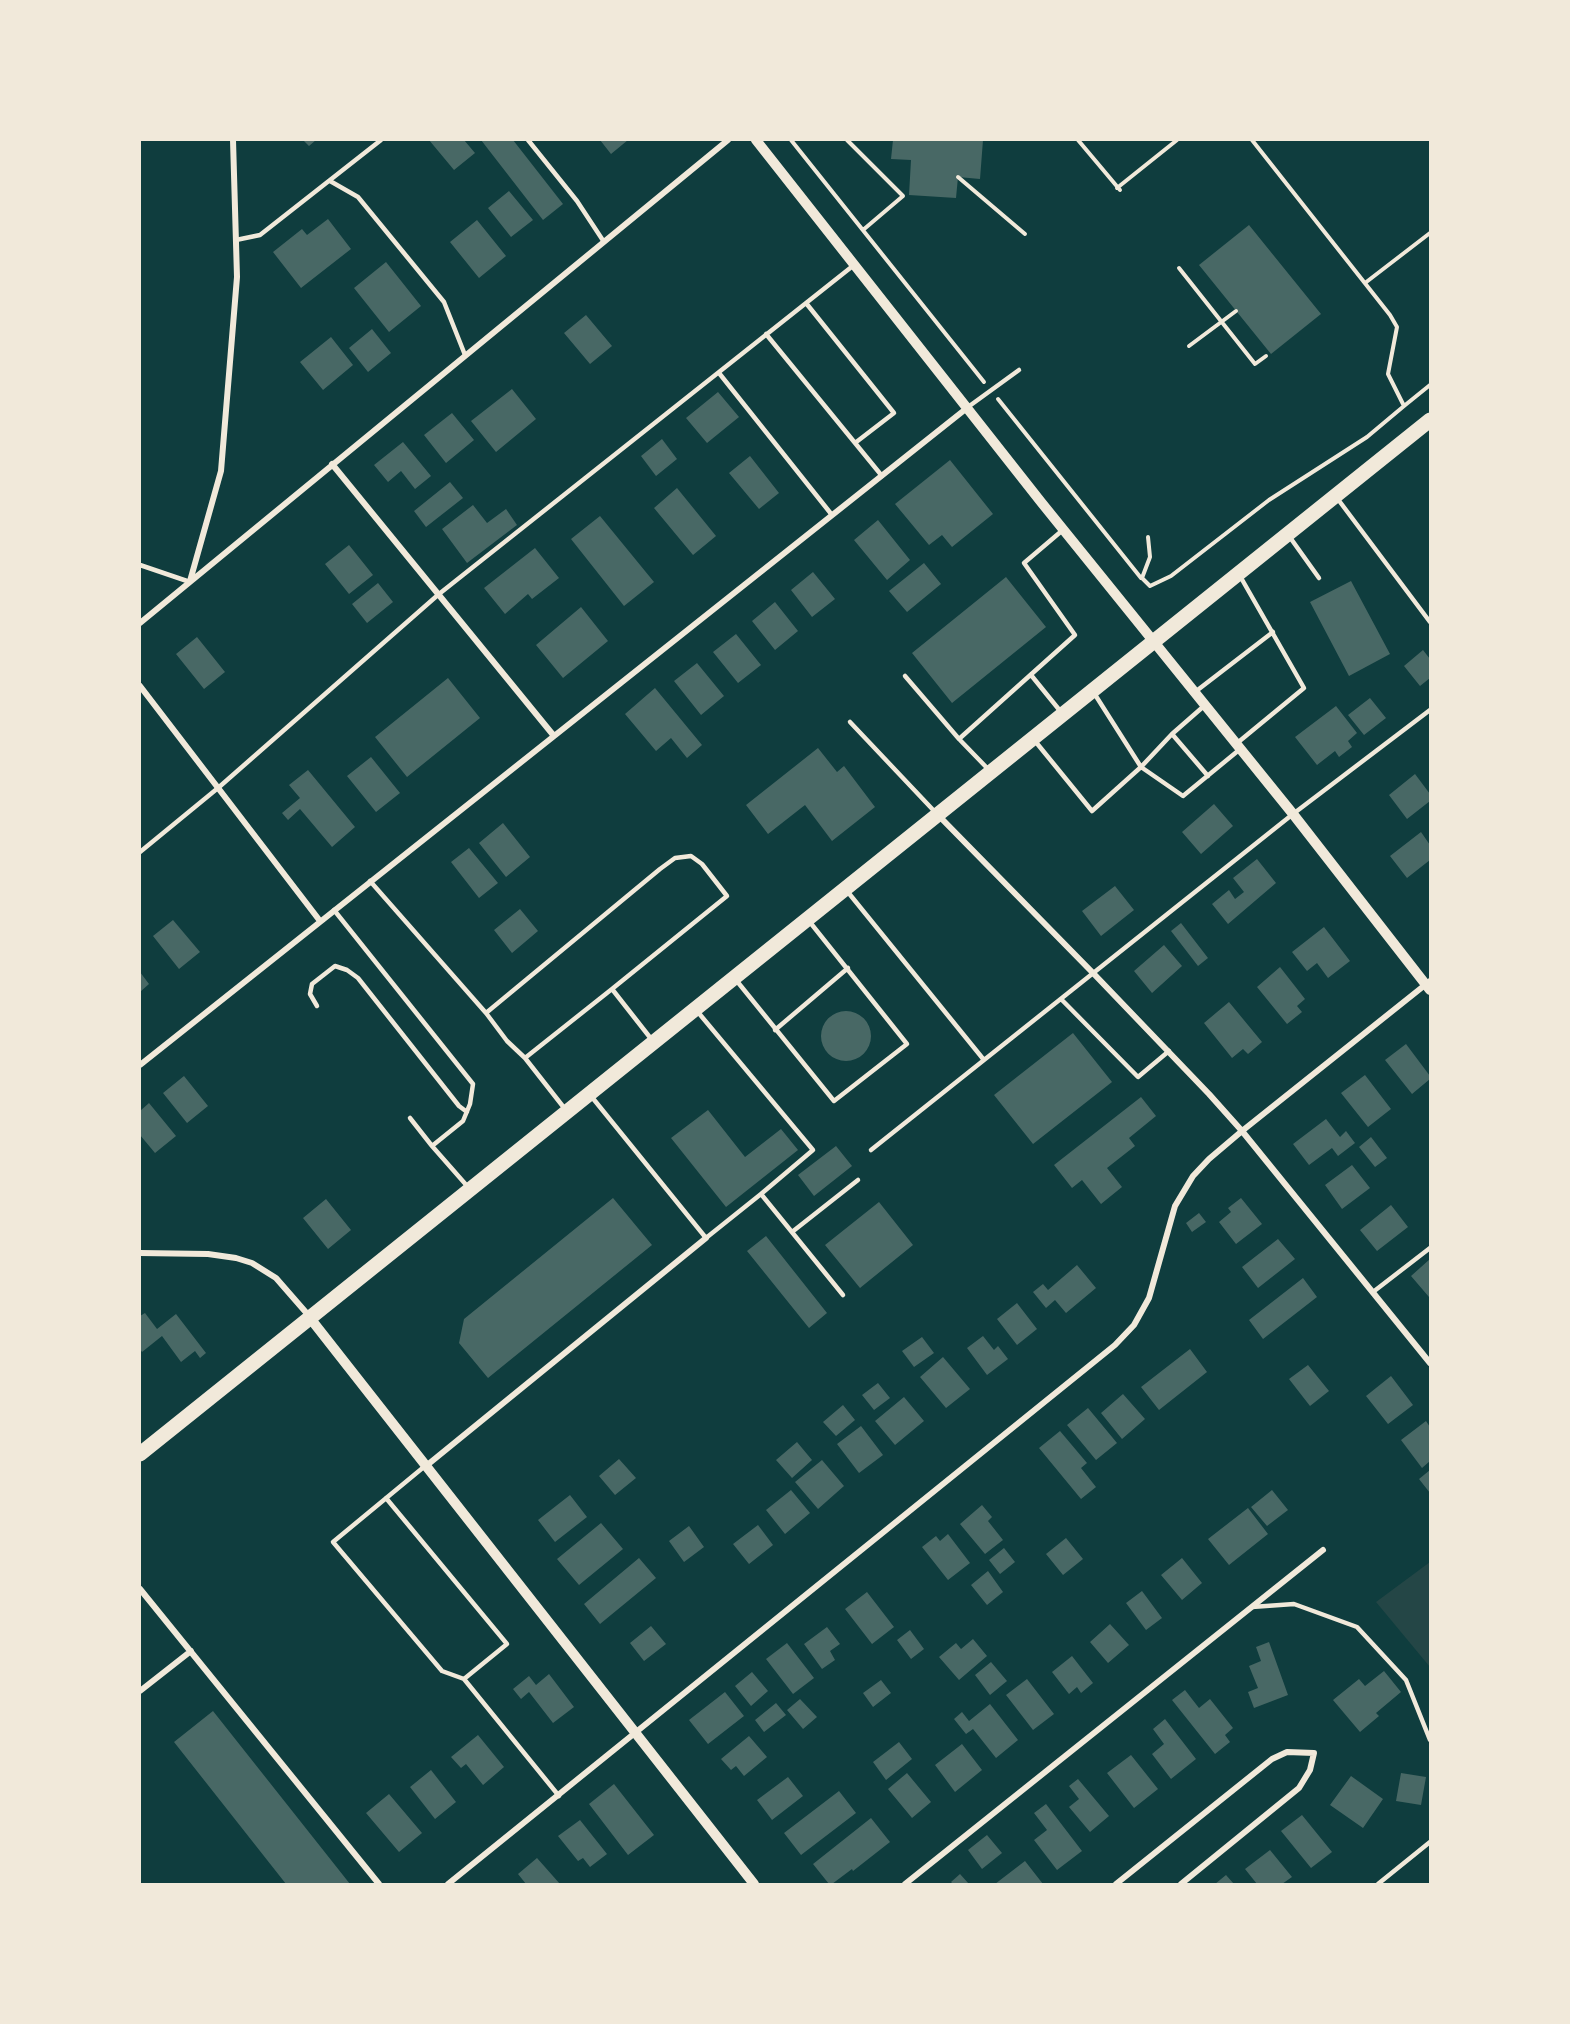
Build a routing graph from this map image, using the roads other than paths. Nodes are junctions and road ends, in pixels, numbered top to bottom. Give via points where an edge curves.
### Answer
1 (233, 140) edge
2 (381, 140) edge
3 (528, 140) edge
4 (728, 140) edge
5 (756, 140) edge
6 (330, 181) junction
7 (236, 240) junction
8 (604, 242) junction
9 (856, 264) junction
10 (806, 303) junction
11 (766, 334) junction
12 (465, 355) junction
13 (1019, 370) dead end
14 (718, 373) junction
15 (967, 408) junction
16 (1431, 420) edge
17 (855, 443) junction
18 (332, 464) junction
19 (882, 476) junction
20 (1336, 496) junction
21 (832, 514) junction
22 (1064, 529) junction
23 (1288, 534) junction
24 (140, 565) edge
25 (1239, 574) junction
26 (1319, 578) dead end
27 (190, 582) junction
28 (440, 594) junction
29 (140, 622) edge
30 (1431, 622) edge
31 (1272, 632) junction
32 (1154, 642) junction
33 (1031, 675) junction
34 (904, 676) dead end
35 (140, 686) edge
36 (1093, 690) junction
37 (1195, 692) junction
38 (1206, 705) junction
39 (1431, 710) edge
40 (1063, 714) junction
41 (850, 722) dead end
42 (1172, 734) junction
43 (554, 736) junction
44 (959, 739) junction
45 (1033, 739) junction
46 (1238, 747) junction
47 (1141, 767) junction
48 (991, 772) junction
49 (1208, 776) junction
50 (219, 788) junction
51 (1293, 814) junction
52 (938, 815) junction
53 (140, 852) edge
54 (370, 881) junction
55 (845, 889) junction
56 (334, 910) junction
57 (808, 919) junction
58 (320, 921) junction
59 (848, 968) junction
60 (1093, 972) junction
61 (734, 978) junction
62 (1429, 985) edge
63 (612, 989) junction
64 (1061, 999) junction
65 (318, 1006) dead end
66 (696, 1009) junction
67 (486, 1013) junction
68 (775, 1030) junction
69 (654, 1042) junction
70 (1168, 1052) junction
71 (525, 1058) junction
72 (984, 1060) junction
73 (140, 1065) edge
74 (589, 1094) junction
75 (467, 1112) junction
76 (567, 1112) junction
77 (410, 1118) dead end
78 (1242, 1131) junction
79 (432, 1146) junction
80 (871, 1149) dead end
81 (858, 1180) dead end
82 (470, 1189) junction
83 (761, 1194) junction
84 (792, 1232) junction
85 (706, 1238) junction
86 (1431, 1248) edge
87 (140, 1252) edge
88 (1373, 1292) junction
89 (843, 1295) dead end
90 (310, 1318) junction
91 (1431, 1363) edge
92 (140, 1454) edge
93 (426, 1466) junction
94 (386, 1498) junction
95 (1323, 1550) dead end
96 (140, 1589) edge
97 (1252, 1607) junction
98 (191, 1651) junction
99 (464, 1679) junction
100 (140, 1692) edge
101 (636, 1734) junction
102 (1431, 1740) edge
103 (559, 1796) junction
104 (1431, 1842) edge
105 (379, 1884) edge
106 (448, 1884) edge
107 (754, 1884) edge
108 (905, 1884) edge
109 (1116, 1884) edge
110 (1181, 1884) edge
111 (1378, 1884) edge

1 - 7 street
2 - 6 lane
3 - 8 lane
4 - 8 street
5 - 9 street
6 - 7 lane via 260,236
6 - 12 lane via 358,197 444,302
7 - 27 street via 237,277 221,471
8 - 12 street
9 - 10 lane
9 - 15 street
10 - 11 lane
10 - 17 lane via 894,413
11 - 14 lane
11 - 17 lane
12 - 18 street
13 - 15 lane
14 - 21 lane
14 - 28 lane
15 - 19 street
15 - 22 street
16 - 20 main road
17 - 19 lane
18 - 27 street
18 - 28 street
19 - 21 street
20 - 23 main road
20 - 30 lane
21 - 43 street
22 - 32 street
22 - 33 lane via 1024,563 1075,635
23 - 25 main road
23 - 26 lane
24 - 27 lane
25 - 31 lane
25 - 32 main road
27 - 29 street
28 - 43 street
28 - 50 lane
31 - 37 lane
31 - 46 lane via 1304,688
32 - 36 main road
32 - 37 street
33 - 40 lane
33 - 44 lane
34 - 44 lane
35 - 50 street
36 - 40 main road
36 - 47 lane
37 - 38 street
38 - 42 lane
38 - 46 street
39 - 51 lane
40 - 45 main road
41 - 52 lane
42 - 47 lane
42 - 49 lane
43 - 54 street
44 - 48 lane
45 - 47 lane via 1092,811
45 - 48 main road
46 - 49 lane
46 - 51 street
47 - 49 lane via 1183,796
48 - 52 main road
50 - 53 lane
50 - 58 street
51 - 60 lane
51 - 62 street
52 - 55 main road
52 - 60 street
54 - 56 street
54 - 67 lane
55 - 57 main road
55 - 72 lane
56 - 58 street
56 - 75 lane via 473,1084
57 - 59 lane
57 - 61 main road
58 - 73 street
59 - 68 lane
59 - 68 lane via 907,1044 834,1101
60 - 64 lane
60 - 70 street
61 - 66 main road
61 - 68 lane
62 - 78 street
63 - 67 lane via 727,896 691,856 675,858
63 - 69 lane
63 - 71 lane
64 - 70 lane via 1138,1077
64 - 72 lane
65 - 75 lane via 310,994 312,984 335,966 347,969
66 - 69 main road
66 - 83 lane via 813,1150
67 - 71 lane
69 - 74 main road
70 - 78 street
71 - 76 lane
72 - 80 lane
74 - 76 main road
74 - 85 lane
75 - 79 lane via 463,1121
76 - 82 main road
77 - 79 lane
78 - 88 street
78 - 101 street via 1209,1159 1185,1188 1172,1216 1149,1298 1126,1335
79 - 82 lane
81 - 84 lane
82 - 90 main road
83 - 84 lane
83 - 85 lane
84 - 89 lane
85 - 93 street
86 - 88 lane
87 - 90 street via 208,1254 252,1263 276,1278
88 - 91 street
90 - 92 main road
90 - 93 street
93 - 94 lane
93 - 101 street
94 - 99 lane via 507,1644
94 - 99 lane via 333,1542 442,1671
95 - 97 street
96 - 98 street
97 - 102 lane via 1294,1604 1357,1627 1406,1680
97 - 108 street
98 - 100 street
98 - 105 street
99 - 103 lane
101 - 103 street
101 - 107 street
103 - 106 street
104 - 111 lane
109 - 110 street via 1272,1759 1287,1752 1314,1753 1310,1770 1299,1788

